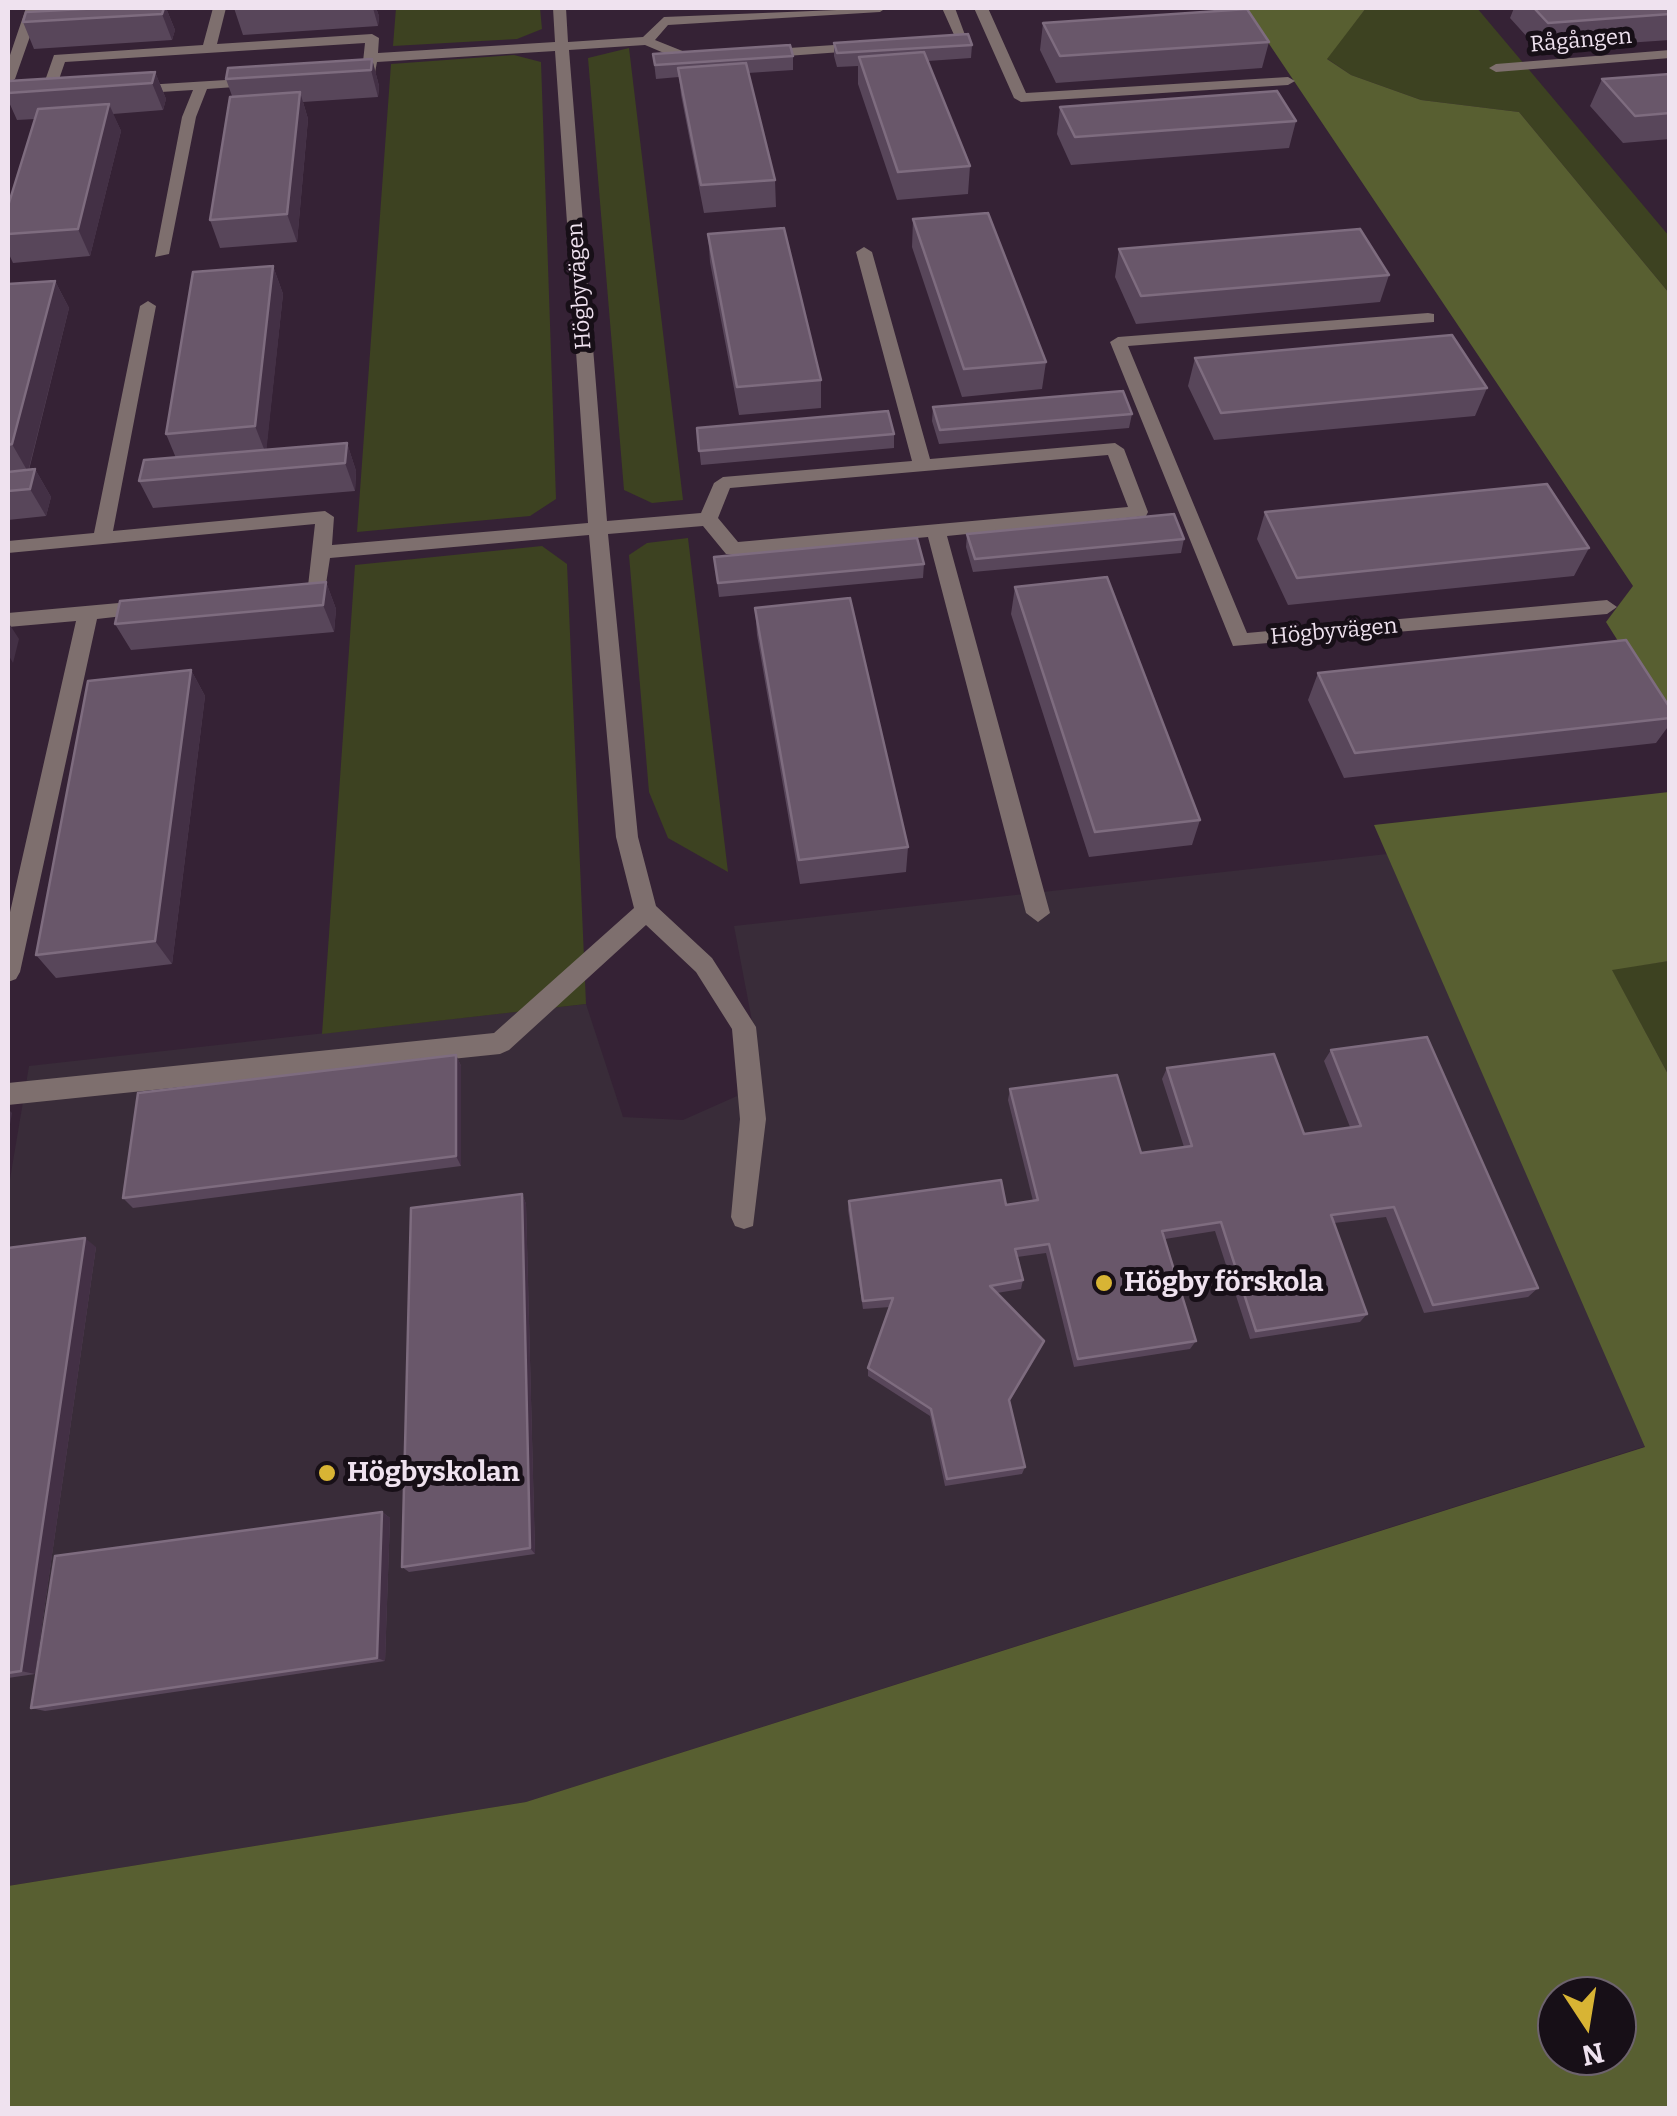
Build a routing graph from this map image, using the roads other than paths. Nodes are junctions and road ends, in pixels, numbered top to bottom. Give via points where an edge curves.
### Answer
1 (33, 8) edge
2 (218, 8) edge
3 (559, 8) edge
4 (880, 8) edge
5 (798, 10) edge
6 (983, 13) edge
7 (952, 14) edge
8 (647, 42) junction
9 (924, 43) edge
10 (886, 45) edge
11 (562, 46) junction
12 (209, 48) junction
13 (1670, 54) edge
14 (740, 55) edge
15 (722, 56) edge
16 (370, 58) junction
17 (1496, 68) dead end
18 (26, 76) edge
19 (332, 77) edge
20 (276, 80) edge
21 (1288, 81) dead end
22 (202, 85) junction
23 (105, 92) edge
24 (86, 93) edge
25 (864, 252) dead end
26 (161, 254) dead end
27 (148, 306) dead end
28 (1428, 318) dead end
29 (923, 466) junction
30 (1149, 476) junction
31 (708, 518) junction
32 (600, 526) junction
33 (936, 530) junction
34 (102, 538) junction
35 (8, 547) edge
36 (322, 552) junction
37 (260, 597) edge
38 (183, 604) edge
39 (1607, 606) dead end
40 (88, 612) junction
41 (8, 620) edge
42 (646, 911) junction
43 (1038, 912) dead end
44 (8, 972) edge
45 (8, 1094) edge
46 (744, 1217) dead end

1 - 18 street
2 - 12 street
3 - 11 street, Högbyvägen
4 - 5 street
5 - 8 street via 664,21
6 - 7 street
6 - 21 street via 1021,98
7 - 9 street via 963,40
8 - 11 street
8 - 15 street via 688,58
10 - 14 street
11 - 16 street
11 - 32 street, Högbyvägen
12 - 16 street via 372,38
12 - 18 street via 59,58
13 - 17 street, Rågången
16 - 19 street via 369,75
18 - 24 street via 46,96
20 - 22 street
22 - 23 street
22 - 26 street via 189,117
25 - 29 street
27 - 34 street
28 - 30 street, Högbyvägen via 1118,342
29 - 30 street, Högbyvägen via 1115,449
29 - 31 street, Högbyvägen via 724,483
30 - 33 street, Högbyvägen via 1140,512
30 - 39 street, Högbyvägen via 1240,641
31 - 32 street
31 - 33 street, Högbyvägen via 734,550
32 - 36 street
32 - 42 street, Högbyvägen via 627,837
33 - 43 street
34 - 35 street
34 - 36 street via 324,516
36 - 37 street via 317,592
38 - 40 street
40 - 41 street
40 - 44 street
42 - 45 street via 500,1043
42 - 46 street via 704,965 744,1027 753,1119

